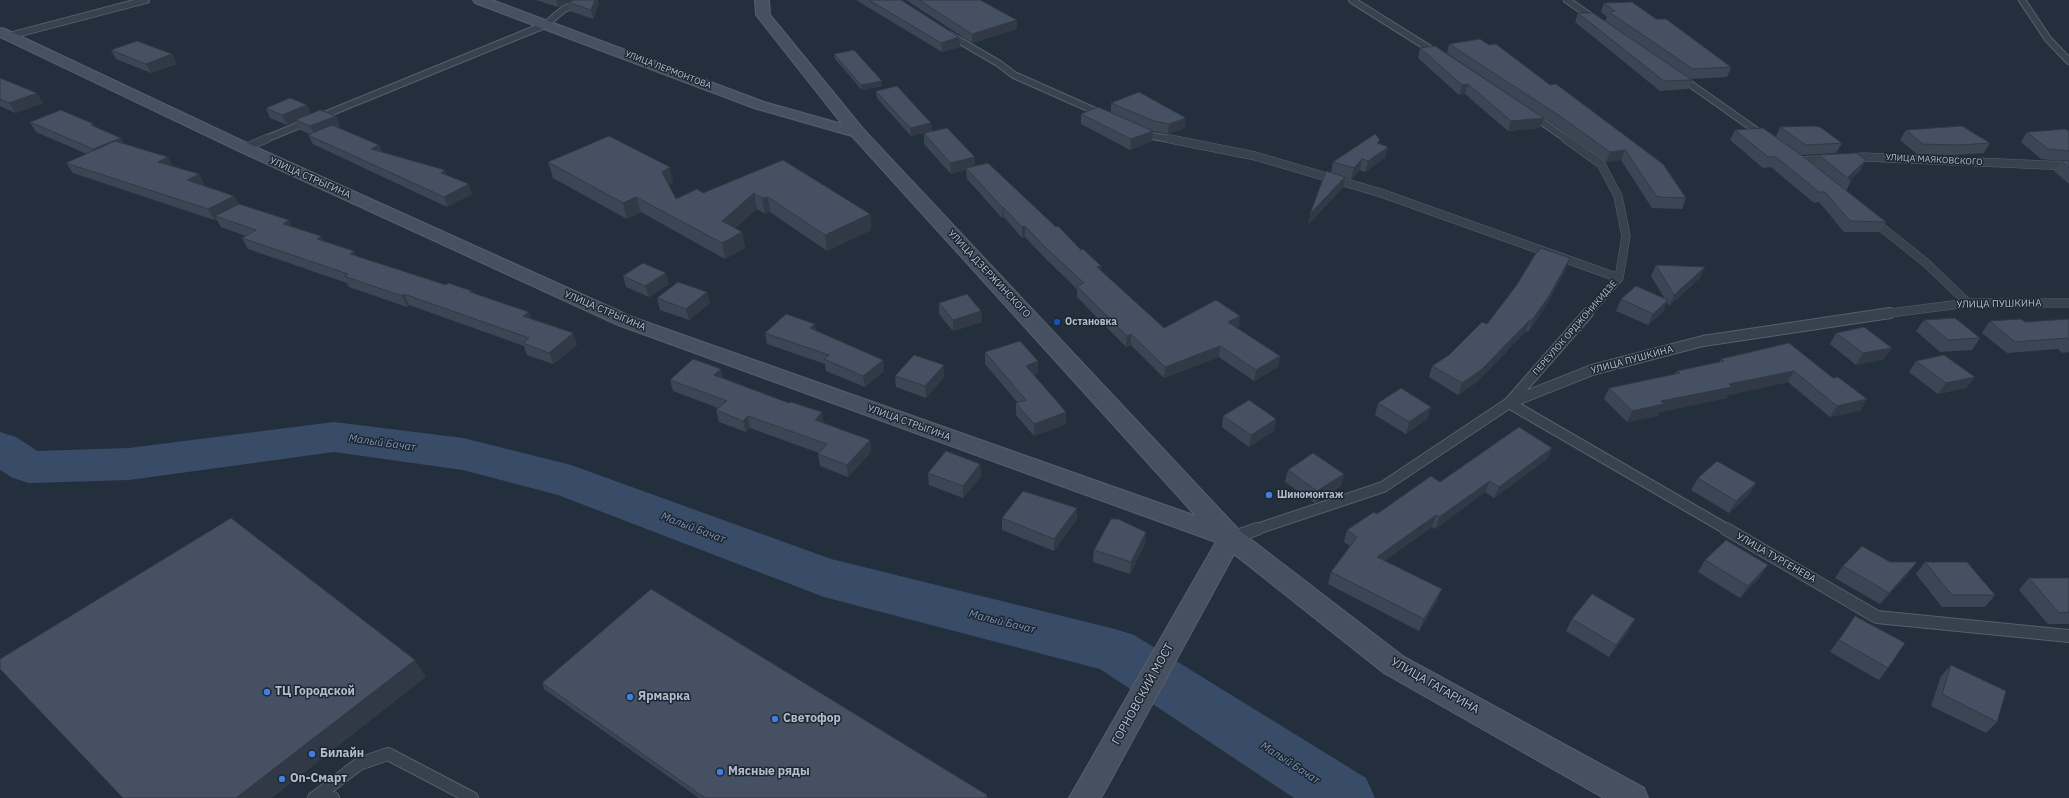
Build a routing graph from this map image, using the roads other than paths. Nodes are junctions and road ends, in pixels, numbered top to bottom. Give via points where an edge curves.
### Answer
1 (146, 0) edge
2 (480, 0) edge
3 (586, 0) edge
4 (762, 0) edge
5 (1352, 0) edge
6 (1567, 0) edge
7 (2022, 0) edge
8 (545, 25) junction
9 (1606, 26) edge
10 (942, 30) edge
11 (5, 34) edge
12 (1443, 57) edge
13 (2069, 61) edge
14 (1670, 70) edge
15 (1526, 111) edge
16 (1109, 117) edge
17 (1130, 127) edge
18 (858, 133) junction
19 (1774, 143) edge
20 (245, 148) junction
21 (2069, 166) edge
22 (1811, 171) edge
23 (1865, 214) edge
24 (1619, 278) junction
25 (1968, 303) junction
26 (2069, 303) edge
27 (1508, 404) junction
28 (1231, 538) junction
29 (2069, 636) edge
30 (316, 797) edge
31 (333, 798) edge
32 (472, 798) edge
33 (1084, 798) edge
34 (1633, 798) edge

1 - 11 lane
2 - 8 street, УЛИЦА ЛЕРМОНТОВА
3 - 8 lane via 564,9
4 - 18 street, УЛИЦА ДЗЕРЖИНСКОГО via 764,15
5 - 12 lane
6 - 9 lane
7 - 13 lane via 2048,39
8 - 18 street, УЛИЦА ЛЕРМОНТОВА via 759,105
8 - 20 lane
10 - 16 lane via 1014,75
11 - 20 street, УЛИЦА СТРЫГИНА
14 - 19 lane
15 - 24 lane, ПЕРЕУЛОК ОРДЖОНИКИДЗЕ via 1601,164 1618,196 1626,236
17 - 24 lane via 1152,136 1255,156 1381,193
18 - 28 street, УЛИЦА ДЗЕРЖИНСКОГО
20 - 28 street, УЛИЦА СТРЫГИНА via 625,321
21 - 22 lane, УЛИЦА МАЯКОВСКОГО via 1864,157 1796,159
23 - 25 lane via 1925,262
24 - 27 lane, ПЕРЕУЛОК ОРДЖОНИКИДЗЕ
25 - 26 lane, УЛИЦА ПУШКИНА
25 - 27 lane, УЛИЦА ПУШКИНА via 1703,341 1592,370
27 - 28 lane, УЛИЦА ПУШКИНА via 1384,487
27 - 29 lane, УЛИЦА ТУРГЕНЕВА via 1877,617
28 - 33 street, ГОРНОВСКИЙ МОСТ
28 - 34 street, УЛИЦА ГАГАРИНА via 1394,665
30 - 31 lane
30 - 32 lane via 359,764 388,754

